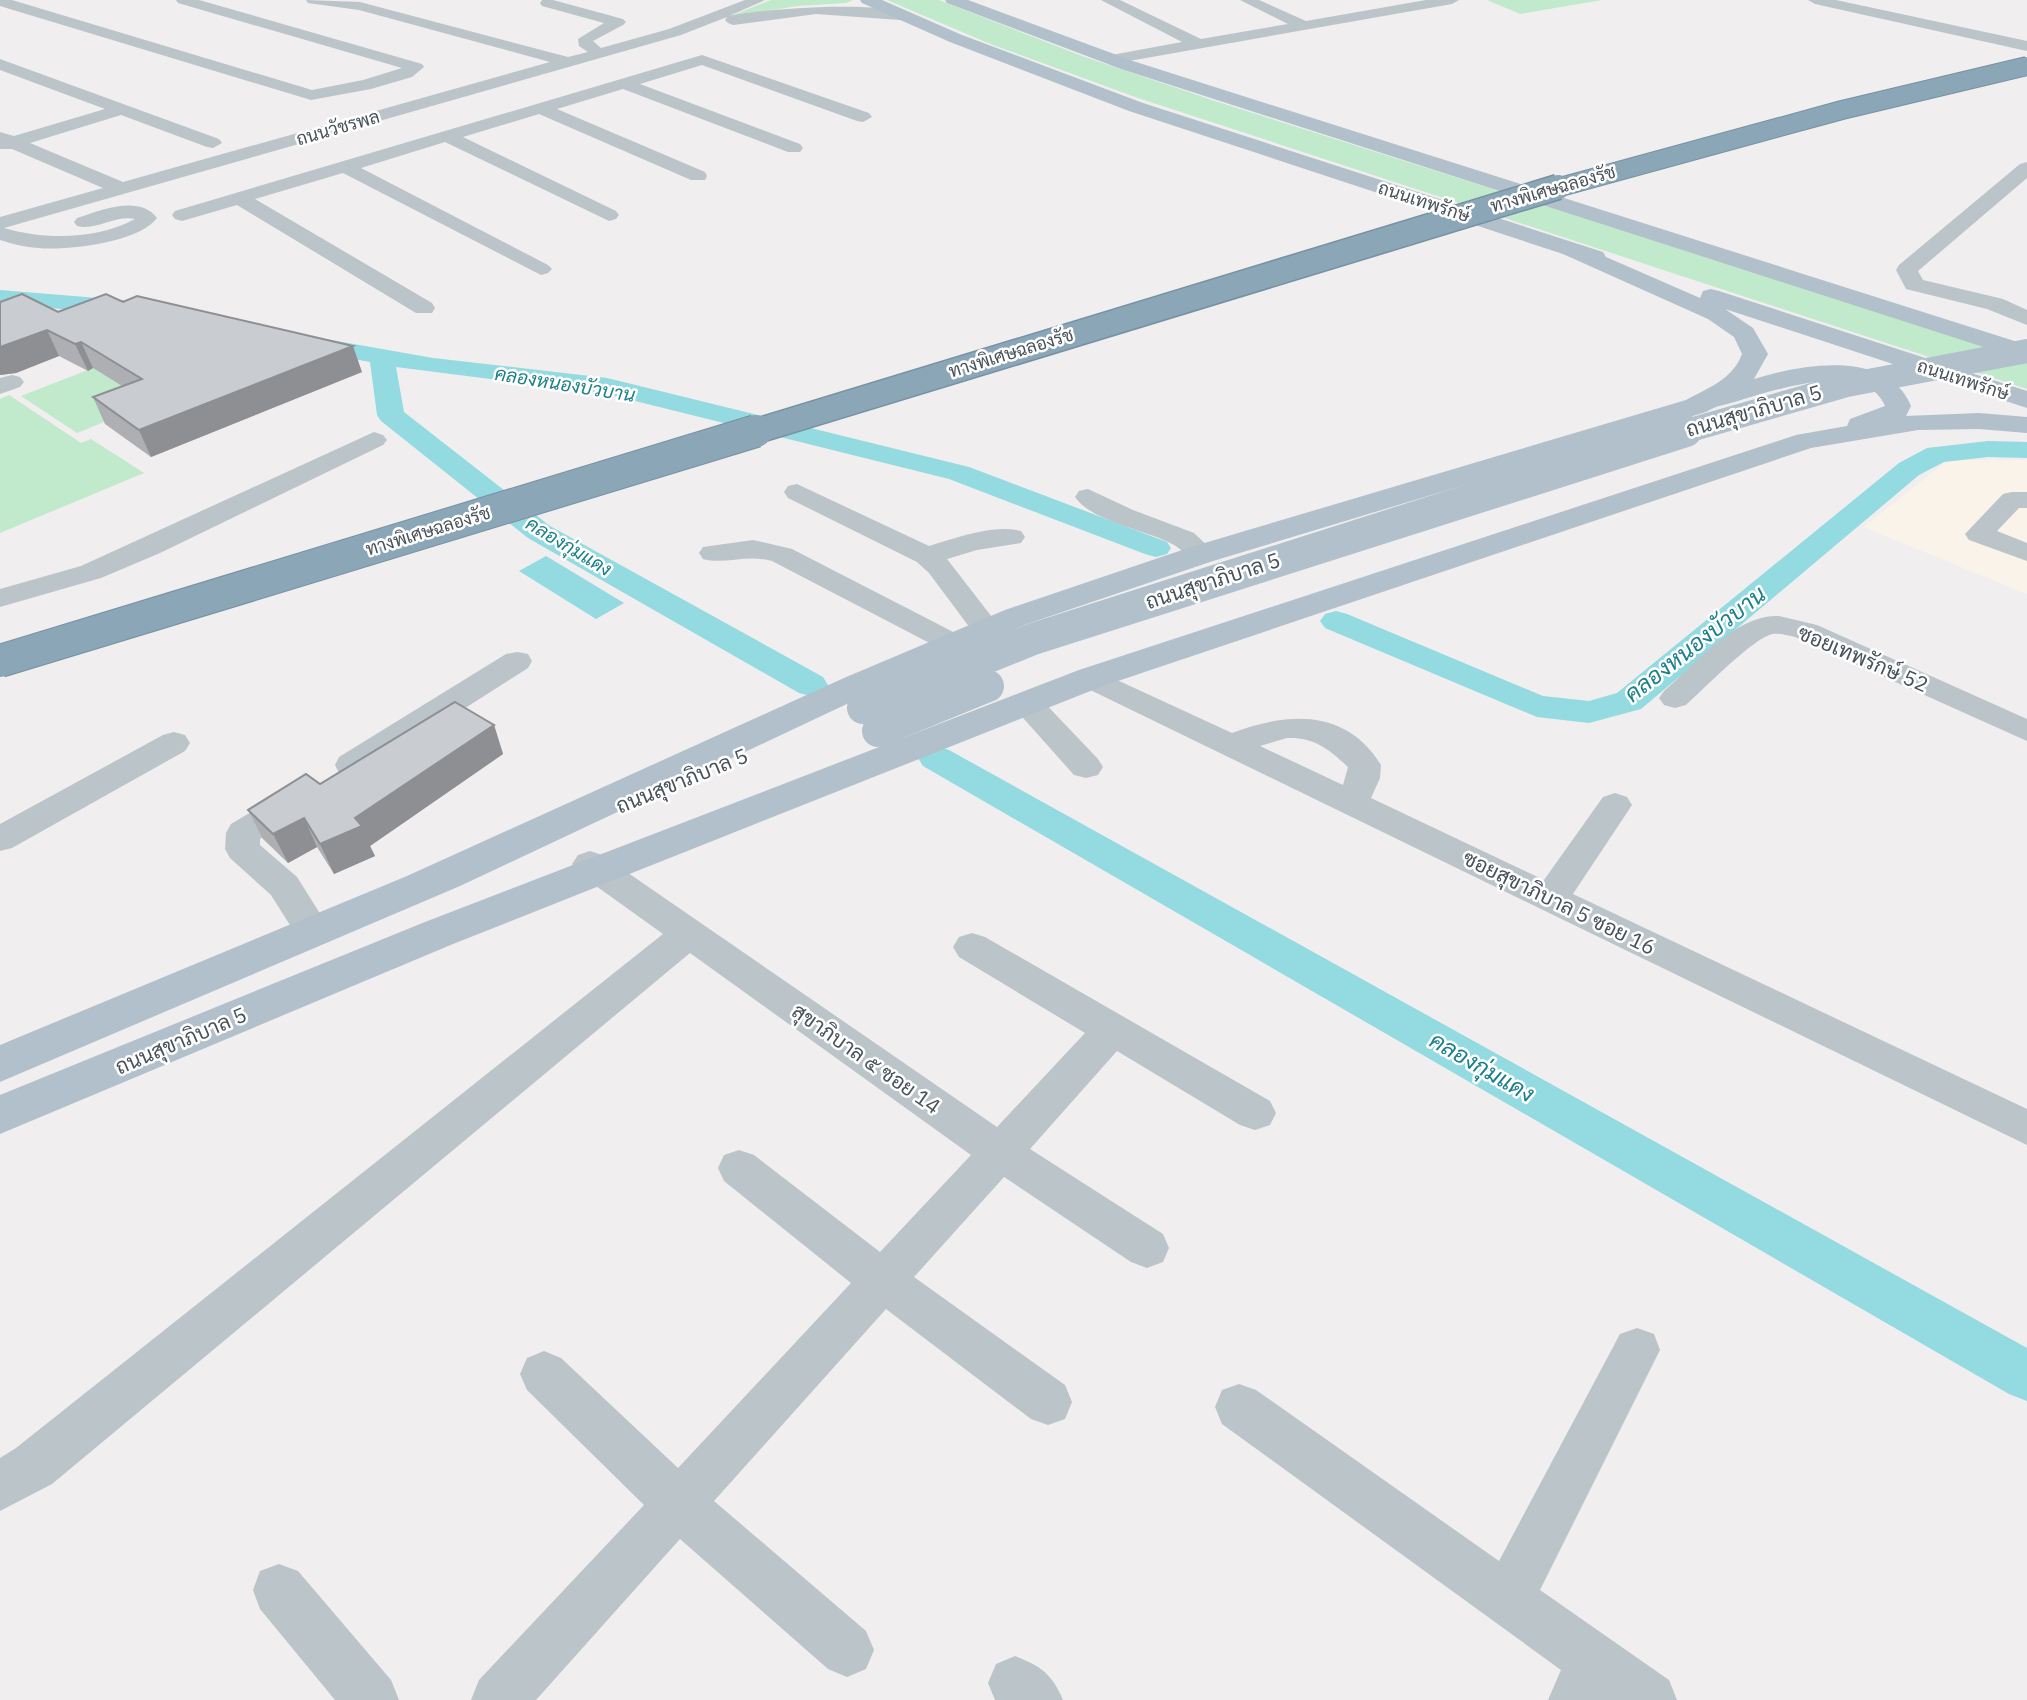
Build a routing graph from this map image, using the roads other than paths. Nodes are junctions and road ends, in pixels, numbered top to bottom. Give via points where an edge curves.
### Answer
1 (183, 0) edge
2 (313, 0) edge
3 (758, 0) edge
4 (868, 0) edge
5 (954, 0) edge
6 (1108, 0) edge
7 (1247, 0) edge
8 (1452, 0) edge
9 (1815, 0) edge
10 (0, 1) edge
11 (547, 3) dead end
12 (294, 6) dead end
13 (900, 15) junction
14 (1305, 26) junction
15 (452, 31) junction
16 (675, 32) junction
17 (1197, 43) junction
18 (2027, 46) edge
19 (2027, 52) edge
20 (603, 53) junction
21 (1112, 60) junction
22 (569, 63) junction
23 (0, 64) edge
24 (2027, 66) edge
25 (502, 82) junction
26 (624, 83) junction
27 (365, 85) junction
28 (474, 90) junction
29 (339, 92) junction
30 (540, 108) junction
31 (122, 109) junction
32 (408, 109) junction
33 (384, 116) junction
34 (863, 117) dead end
35 (446, 136) junction
36 (5, 142) edge
37 (213, 143) dead end
38 (794, 148) dead end
39 (344, 166) junction
40 (2027, 168) edge
41 (698, 176) dead end
42 (123, 189) junction
43 (239, 198) junction
44 (182, 215) dead end
45 (610, 215) dead end
46 (0, 223) edge
47 (1626, 225) junction
48 (0, 233) edge
49 (22, 242) junction
50 (1572, 250) junction
51 (541, 270) dead end
52 (424, 309) dead end
53 (2027, 318) edge
54 (2027, 325) edge
55 (2027, 352) edge
56 (2027, 370) edge
57 (2027, 400) edge
58 (1696, 406) junction
59 (2027, 425) edge
60 (374, 440) dead end
61 (1807, 441) junction
62 (797, 492) dead end
63 (1088, 496) dead end
64 (2027, 500) edge
65 (1011, 537) dead end
66 (713, 553) dead end
67 (2027, 553) edge
68 (1202, 554) junction
69 (927, 556) junction
70 (0, 598) edge
71 (987, 630) junction
72 (0, 638) edge
73 (954, 644) junction
74 (0, 661) edge
75 (517, 661) dead end
76 (1091, 678) junction
77 (1675, 698) dead end
78 (1027, 703) junction
79 (871, 720) junction
80 (2027, 731) edge
81 (174, 743) dead end
82 (1231, 746) junction
83 (1086, 767) dead end
84 (1352, 803) junction
85 (1615, 805) dead end
86 (0, 839) edge
87 (594, 867) junction
88 (422, 885) junction
89 (1550, 899) junction
90 (313, 930) junction
91 (688, 934) junction
92 (972, 947) dead end
93 (1112, 1030) junction
94 (0, 1064) edge
95 (1255, 1113) dead end
96 (0, 1115) edge
97 (2027, 1128) edge
98 (1000, 1152) junction
99 (739, 1168) dead end
100 (1147, 1248) dead end
101 (882, 1280) junction
102 (1637, 1350) dead end
103 (544, 1374) dead end
104 (1048, 1402) dead end
105 (1239, 1407) dead end
106 (0, 1486) edge
107 (679, 1504) junction
108 (279, 1590) dead end
109 (1508, 1598) junction
110 (847, 1650) dead end
111 (1585, 1681) edge
112 (371, 1700) edge
113 (499, 1700) edge
114 (1649, 1700) edge

1 - 27 street via 416,67
2 - 15 street via 360,6
3 - 16 street, ถนนวัชรพล
4 - 13 main road, ถนนเทพรักษ์
5 - 21 main road, ถนนเทพรักษ์
6 - 17 street
7 - 14 street
8 - 14 street
9 - 18 street
10 - 29 street via 305,94
11 - 20 street via 618,22 586,39 585,43
12 - 15 street via 412,36
13 - 16 street, ถนนวัชรพล via 811,8
13 - 50 main road, ถนนเทพรักษ์ via 1092,93
14 - 17 street
15 - 22 street
16 - 20 street, ถนนวัชรพล
17 - 21 street
19 - 72 highway, ทางพิเศษฉลองรัช via 1771,111 1550,171
20 - 22 street, ถนนวัชรพล
21 - 47 main road, ถนนเทพรักษ์
22 - 25 street, ถนนวัชรพล
23 - 31 street
24 - 74 highway, ทางพิเศษฉลองรัช, bridge via 1584,179
25 - 28 street, ถนนวัชรพล
25 - 30 street
26 - 30 street
26 - 34 street via 705,60
26 - 38 street
27 - 29 street
27 - 32 street
28 - 30 street via 500,101
28 - 32 street, ถนนวัชรพล
29 - 33 street
30 - 35 street
30 - 41 street
31 - 36 street
31 - 37 street
32 - 33 street, ถนนวัชรพล
33 - 42 street, ถนนวัชรพล
35 - 39 street
35 - 45 street
36 - 42 street
39 - 43 street
39 - 51 street
40 - 53 street via 1907,270 1914,284 1995,304
42 - 46 street, ถนนวัชรพล
43 - 44 street
43 - 52 street
47 - 54 main road via 1965,319
47 - 55 main road, ถนนเทพรักษ์
48 - 49 street
49 - 49 street via 66,244 141,225 147,218 141,213 114,214
50 - 57 main road, ถนนเทพรักษ์
50 - 58 main road, ถนนสุขาภิบาล 5 via 1717,314 1744,333 1755,354 1752,368
55 - 79 main road, ถนนสุขาภิบาล 5, bridge via 1847,385 1654,440 1033,639
56 - 79 main road, ถนนสุขาภิบาล 5, bridge via 1873,399 1676,455
58 - 61 main road via 1812,371 1861,377 1895,398 1898,406 1885,418
58 - 68 main road, ถนนสุขาภิบาล 5
59 - 61 main road, ถนนสุขาภิบาล 5 via 1918,422
60 - 70 street via 91,572
61 - 76 main road, ถนนสุขาภิบาล 5
62 - 69 street
63 - 68 street via 1123,516 1184,539
64 - 67 street via 2011,500 1979,534
65 - 69 street
66 - 73 street via 753,548 782,555
68 - 71 main road, ถนนสุขาภิบาล 5
69 - 71 street
71 - 73 main road, ถนนสุขาภิบาล 5
73 - 88 main road, ถนนสุขาภิบาล 5
75 - 90 street via 243,833 242,849 284,886
76 - 78 main road, ถนนสุขาภิบาล 5
76 - 82 street, ซอยสุขาภิบาล 5 ซอย 16
77 - 80 street, ซอยเทพรักษ์ 52 via 1749,634 1763,625 1780,625 1806,631
78 - 83 street
78 - 87 main road, ถนนสุขาภิบาล 5
79 - 87 main road, ถนนสุขาภิบาล 5
79 - 88 main road, ถนนสุขาภิบาล 5
81 - 86 street
82 - 84 street, ซอยสุขาภิบาล 5 ซอย 16
82 - 84 street via 1274,728 1300,726 1326,734 1365,765
84 - 89 street, ซอยสุขาภิบาล 5 ซอย 16
85 - 89 street
87 - 91 street, สุขาภิบาล ๕ ซอย 14
87 - 96 main road, ถนนสุขาภิบาล 5
88 - 90 main road, ถนนสุขาภิบาล 5
89 - 97 street, ซอยสุขาภิบาล 5 ซอย 16
90 - 94 main road, ถนนสุขาภิบาล 5
91 - 98 street, สุขาภิบาล ๕ ซอย 14
91 - 106 street via 45,1458
92 - 93 street
93 - 95 street
93 - 98 street
98 - 100 street, สุขาภิบาล ๕ ซอย 14
98 - 101 street
99 - 101 street
101 - 104 street
101 - 107 street
102 - 109 street
103 - 107 street
105 - 109 street
107 - 110 street
107 - 113 street
108 - 112 street
109 - 111 street
111 - 114 street

